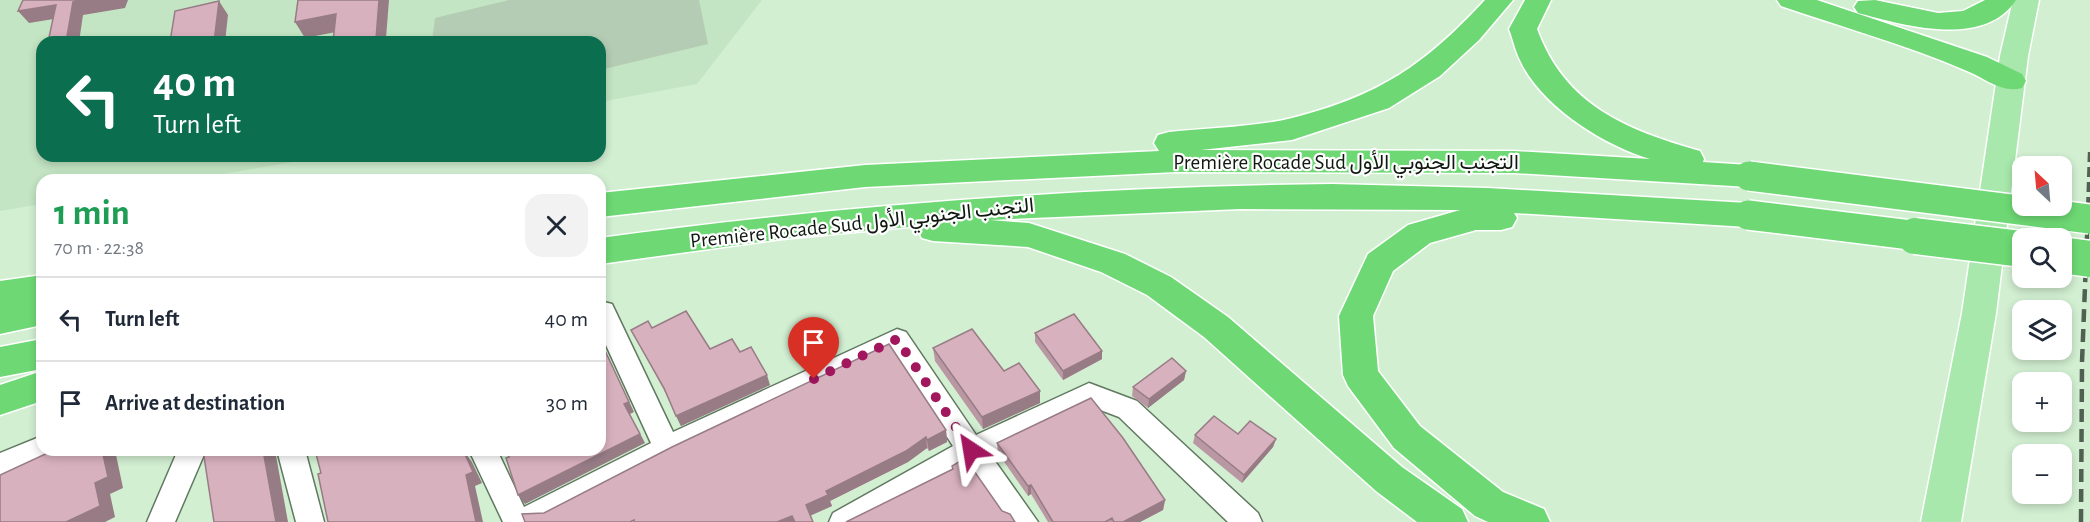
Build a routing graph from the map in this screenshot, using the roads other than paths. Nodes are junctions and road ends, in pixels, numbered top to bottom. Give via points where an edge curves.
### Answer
1 (1500, 0) edge
2 (1538, 0) edge
3 (1790, 0) edge
4 (1833, 0) edge
5 (2003, 0) edge
6 (2026, 0) edge
7 (2013, 69) junction
8 (864, 176) junction
9 (1749, 176) junction
10 (606, 204) edge
11 (1748, 215) junction
12 (2090, 219) edge
13 (833, 222) junction
14 (2012, 248) edge
15 (606, 250) edge
16 (2072, 257) edge
17 (2090, 259) edge
18 (36, 289) edge
19 (0, 294) edge
20 (36, 312) edge
21 (606, 317) edge
22 (0, 320) edge
23 (36, 355) edge
24 (0, 362) edge
25 (36, 388) edge
26 (0, 400) edge
27 (667, 448) junction
28 (971, 450) junction
29 (36, 451) edge
30 (189, 456) edge
31 (293, 456) edge
32 (486, 456) edge
33 (0, 466) edge
34 (160, 522) edge
35 (310, 522) edge
36 (517, 522) edge
37 (523, 522) edge
38 (843, 522) edge
39 (1024, 522) edge
40 (1248, 522) edge
41 (1448, 522) edge
42 (1530, 522) edge
43 (1941, 522) edge

1 - 8 highway via 1430,69 1379,101 1292,129
2 - 9 highway via 1523,29 1534,60 1557,89 1605,129 1653,149
3 - 7 highway via 1977,64
4 - 5 highway via 1949,22 1982,16
4 - 7 highway
6 - 7 main road
7 - 43 main road via 1979,313
8 - 9 highway, Première Rocade Sud التجنب الجنوبي الأول via 1187,161 1514,162
8 - 10 highway, Première Rocade Sud التجنب الجنوبي الأول
9 - 12 highway, Première Rocade Sud التجنب الجنوبي الأول, bridge
11 - 13 highway, Première Rocade Sud التجنب الجنوبي الأول via 1521,201 1323,196 1014,206
11 - 14 highway, Première Rocade Sud التجنب الجنوبي الأول, bridge
11 - 42 highway via 1476,218 1419,234 1380,263 1356,316 1361,375 1407,437 1489,504
13 - 15 highway, Première Rocade Sud التجنب الجنوبي الأول
13 - 41 highway via 1029,235 1113,263 1159,286 1216,327 1389,479
16 - 17 highway, bridge
18 - 19 highway
20 - 22 highway
21 - 27 street
23 - 24 highway
25 - 26 highway
27 - 28 street via 897,339
27 - 37 street
28 - 38 street
28 - 39 street
28 - 40 street via 1089,394 1128,409
29 - 33 street
30 - 34 street
31 - 35 street
32 - 36 street

